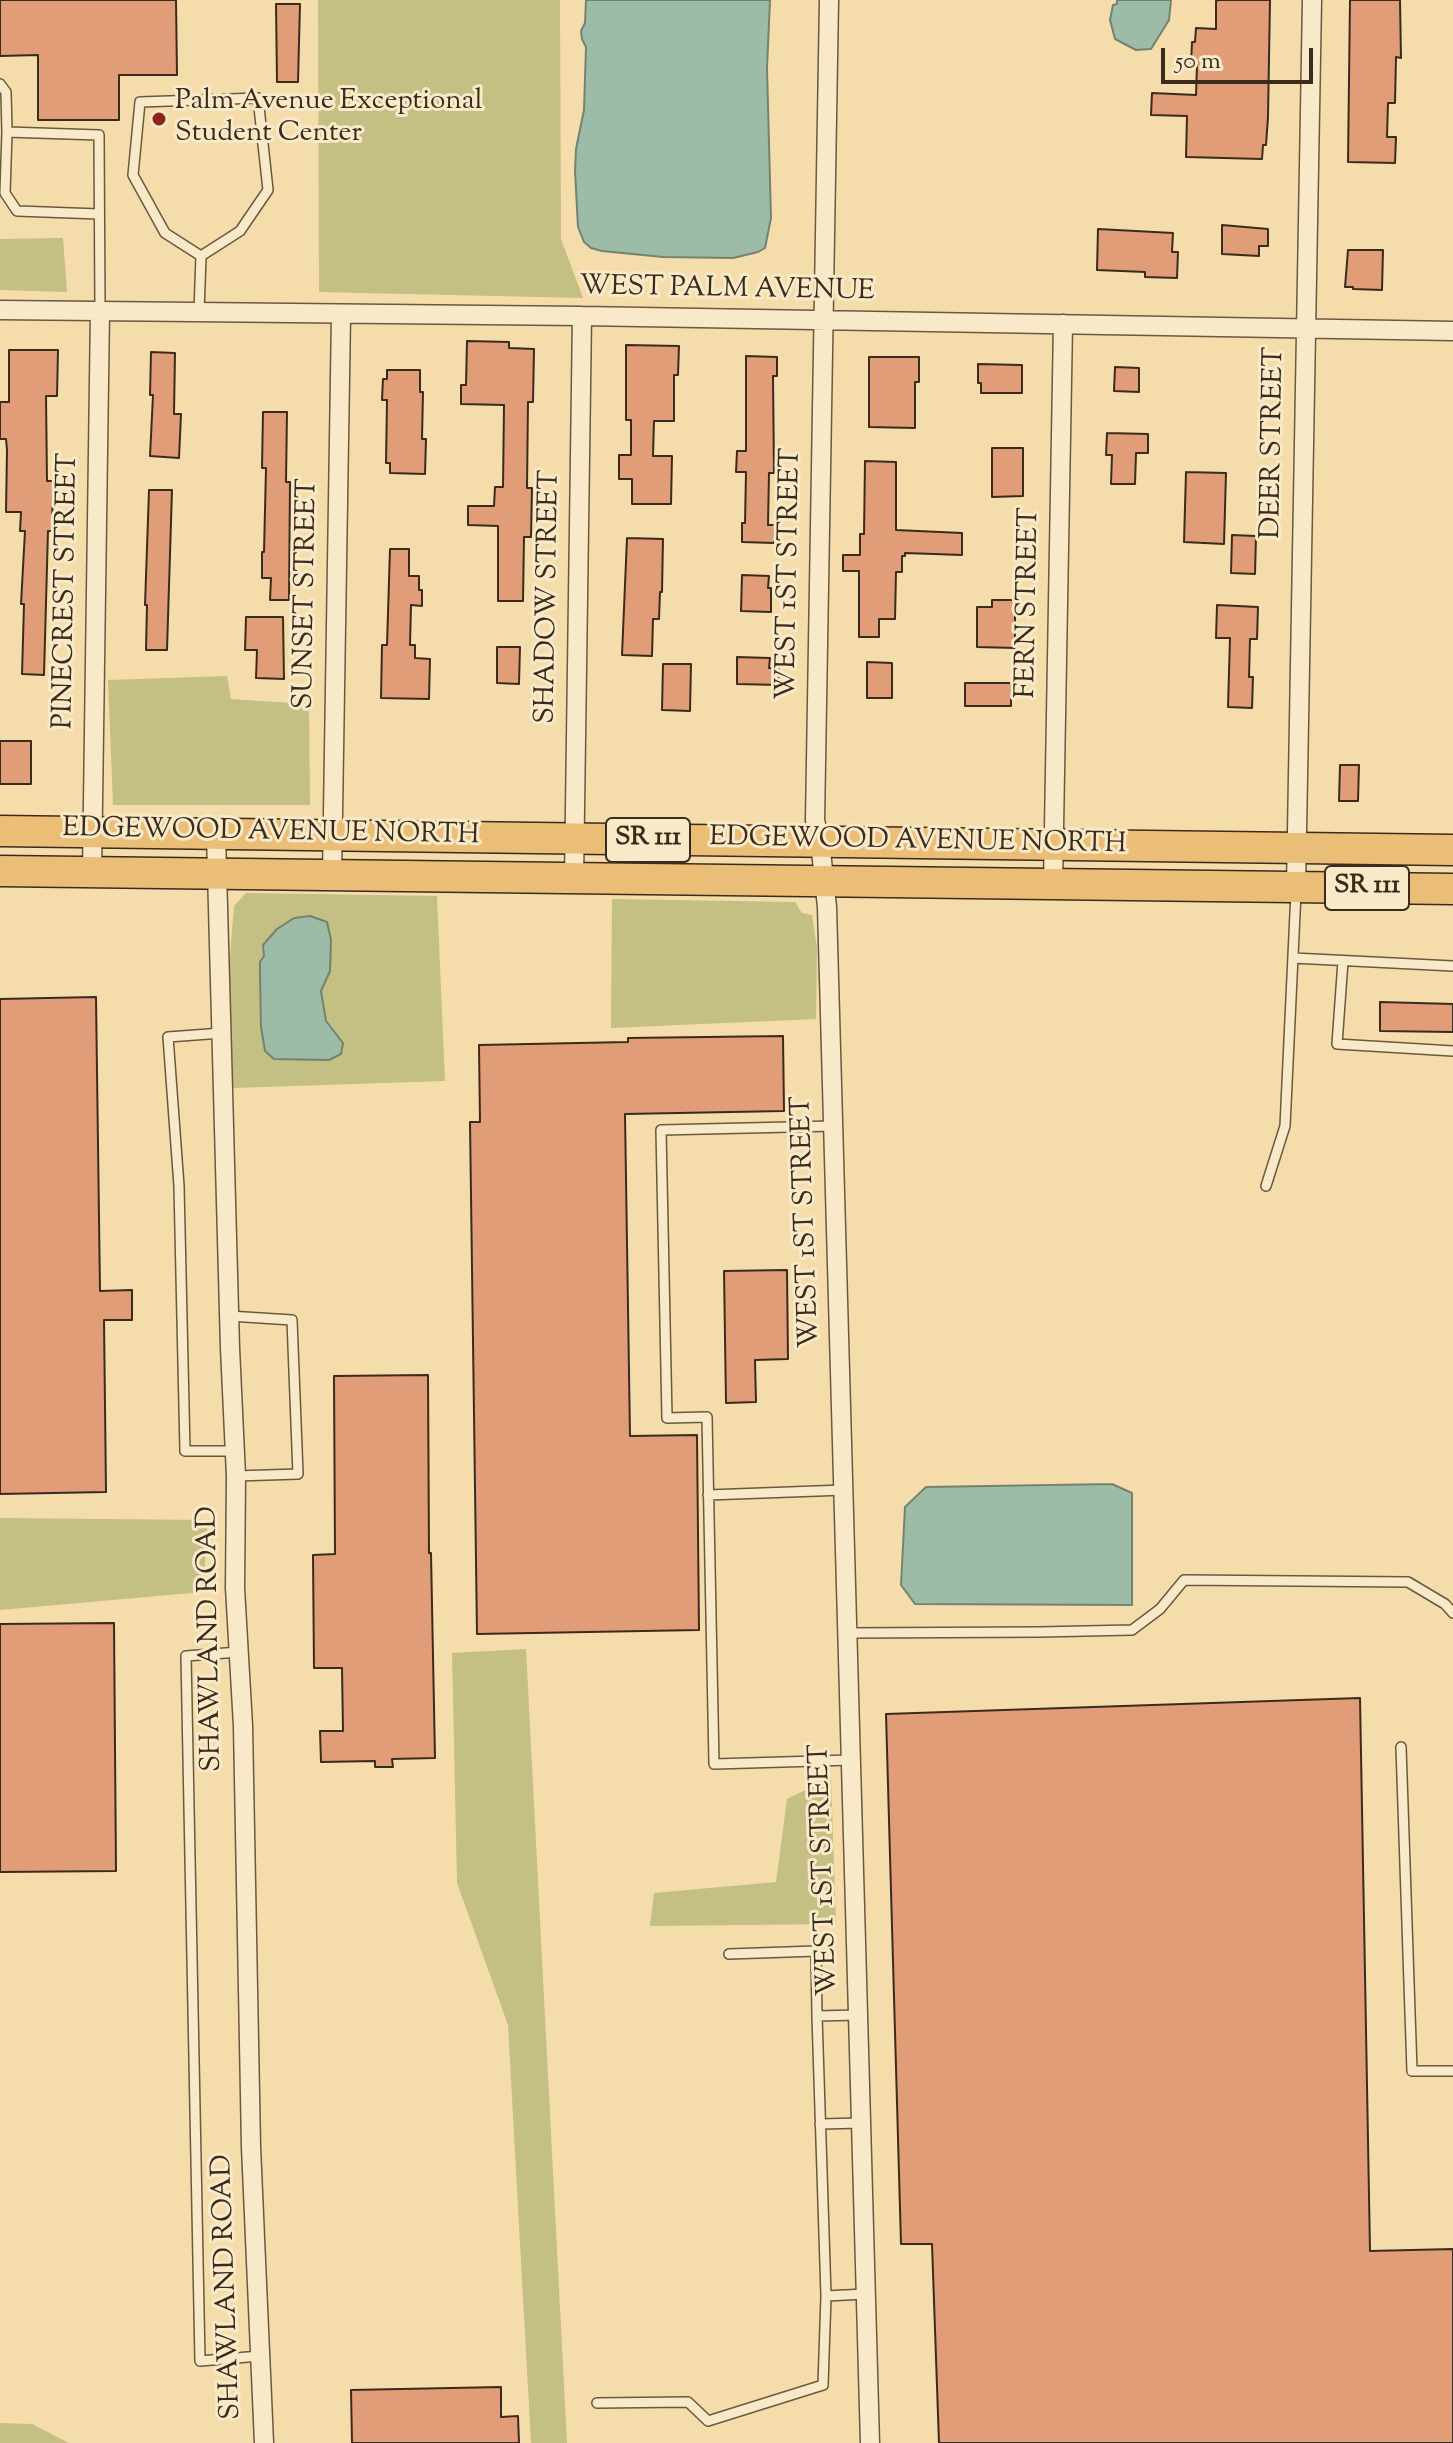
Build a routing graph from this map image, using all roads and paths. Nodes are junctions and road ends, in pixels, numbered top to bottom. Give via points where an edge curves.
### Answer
1 (829, 0) edge
2 (1312, 0) edge
3 (0, 84) edge
4 (7, 132) junction
5 (99, 214) junction
6 (201, 256) junction
7 (0, 310) edge
8 (100, 311) junction
9 (199, 312) junction
10 (341, 315) junction
11 (582, 316) junction
12 (822, 321) junction
13 (1063, 324) junction
14 (1305, 328) junction
15 (1453, 331) edge
16 (0, 831) edge
17 (91, 832) junction
18 (216, 834) junction
19 (332, 836) junction
20 (575, 839) junction
21 (820, 842) junction
22 (1054, 846) junction
23 (1296, 849) junction
24 (1453, 850) edge
25 (0, 871) edge
26 (92, 872) junction
27 (217, 874) junction
28 (332, 875) junction
29 (574, 878) junction
30 (825, 881) junction
31 (1053, 883) junction
32 (1296, 887) junction
33 (1453, 889) edge
34 (1293, 958) junction
35 (1343, 961) junction
36 (1453, 966) edge
37 (222, 1033) junction
38 (1453, 1051) edge
39 (833, 1126) junction
40 (1266, 1186) dead end
41 (229, 1316) junction
42 (235, 1451) junction
43 (236, 1476) junction
44 (844, 1490) junction
45 (708, 1495) junction
46 (1453, 1613) edge
47 (848, 1633) junction
48 (239, 1652) junction
49 (1401, 1747) dead end
50 (851, 1760) junction
51 (729, 1954) dead end
52 (858, 2015) junction
53 (817, 2016) junction
54 (1453, 2071) edge
55 (861, 2123) junction
56 (820, 2124) junction
57 (865, 2294) junction
58 (826, 2296) junction
59 (260, 2356) junction
60 (597, 2403) dead end
61 (264, 2443) edge
62 (870, 2443) edge

1 - 12 street, WEST 1ST STREET
2 - 14 street, DEER STREET
3 - 4 lane via 6,92
4 - 5 lane via 5,193 17,211
4 - 5 lane via 99,135
5 - 8 lane
6 - 6 lane via 240,231 268,190 258,98 140,102 133,175 165,233
6 - 9 lane
7 - 8 street, WEST PALM AVENUE
8 - 9 street, WEST PALM AVENUE
8 - 17 street, PINECREST STREET
9 - 10 street, WEST PALM AVENUE
10 - 11 street, WEST PALM AVENUE
10 - 19 street, SUNSET STREET
11 - 12 street, WEST PALM AVENUE
11 - 20 street, SHADOW STREET
12 - 13 street, WEST PALM AVENUE
12 - 21 street, WEST 1ST STREET via 815,820
13 - 14 street, WEST PALM AVENUE
13 - 22 street, FERN STREET
14 - 15 street, WEST PALM AVENUE
14 - 23 street, DEER STREET
16 - 17 main road, EDGEWOOD AVENUE NORTH / SR 111
17 - 18 main road, EDGEWOOD AVENUE NORTH / SR 111
17 - 26 street, PINECREST STREET
18 - 19 main road, EDGEWOOD AVENUE NORTH / SR 111
18 - 27 street, SHAWLAND ROAD
19 - 20 main road, EDGEWOOD AVENUE NORTH / SR 111
19 - 28 street, SUNSET STREET
20 - 21 main road, EDGEWOOD AVENUE NORTH / SR 111
20 - 29 street, SHADOW STREET
21 - 22 main road, EDGEWOOD AVENUE NORTH / SR 111
21 - 30 street, WEST 1ST STREET
22 - 23 main road, EDGEWOOD AVENUE NORTH / SR 111
22 - 31 street, FERN STREET
23 - 24 main road, EDGEWOOD AVENUE NORTH / SR 111
23 - 32 street, DEER STREET
25 - 26 main road, EDGEWOOD AVENUE NORTH / SR 111
26 - 27 main road, EDGEWOOD AVENUE NORTH / SR 111
27 - 28 main road, EDGEWOOD AVENUE NORTH / SR 111
27 - 37 street, SHAWLAND ROAD
28 - 29 main road, EDGEWOOD AVENUE NORTH / SR 111
29 - 30 main road, EDGEWOOD AVENUE NORTH / SR 111
30 - 31 main road, EDGEWOOD AVENUE NORTH / SR 111
30 - 39 street, WEST 1ST STREET
31 - 32 main road, EDGEWOOD AVENUE NORTH / SR 111
32 - 33 main road, EDGEWOOD AVENUE NORTH / SR 111
32 - 34 lane
34 - 35 lane
34 - 40 lane via 1285,1126
35 - 36 lane
35 - 38 lane via 1337,1044
37 - 41 street, SHAWLAND ROAD
37 - 42 lane via 168,1037 179,1186 185,1451
39 - 44 street, WEST 1ST STREET
39 - 45 lane via 661,1130 667,1418 707,1417
41 - 42 street, SHAWLAND ROAD
41 - 43 lane via 292,1320 298,1474
42 - 43 street, SHAWLAND ROAD
43 - 48 street, SHAWLAND ROAD
44 - 45 lane
44 - 47 street, WEST 1ST STREET
45 - 50 lane via 714,1764
46 - 47 lane via 1408,1582 1184,1580 1160,1609 1132,1630
47 - 50 street, WEST 1ST STREET
48 - 59 street, SHAWLAND ROAD
48 - 59 lane via 186,1656 200,2361
49 - 54 lane via 1412,2071
50 - 52 street, WEST 1ST STREET
51 - 53 lane via 816,1951
52 - 53 lane
52 - 55 street, WEST 1ST STREET
53 - 56 lane
55 - 56 lane
55 - 57 street, WEST 1ST STREET
56 - 58 lane
57 - 58 lane
57 - 62 street, WEST 1ST STREET
58 - 60 lane via 823,2385 708,2421 688,2402
59 - 61 street, SHAWLAND ROAD

